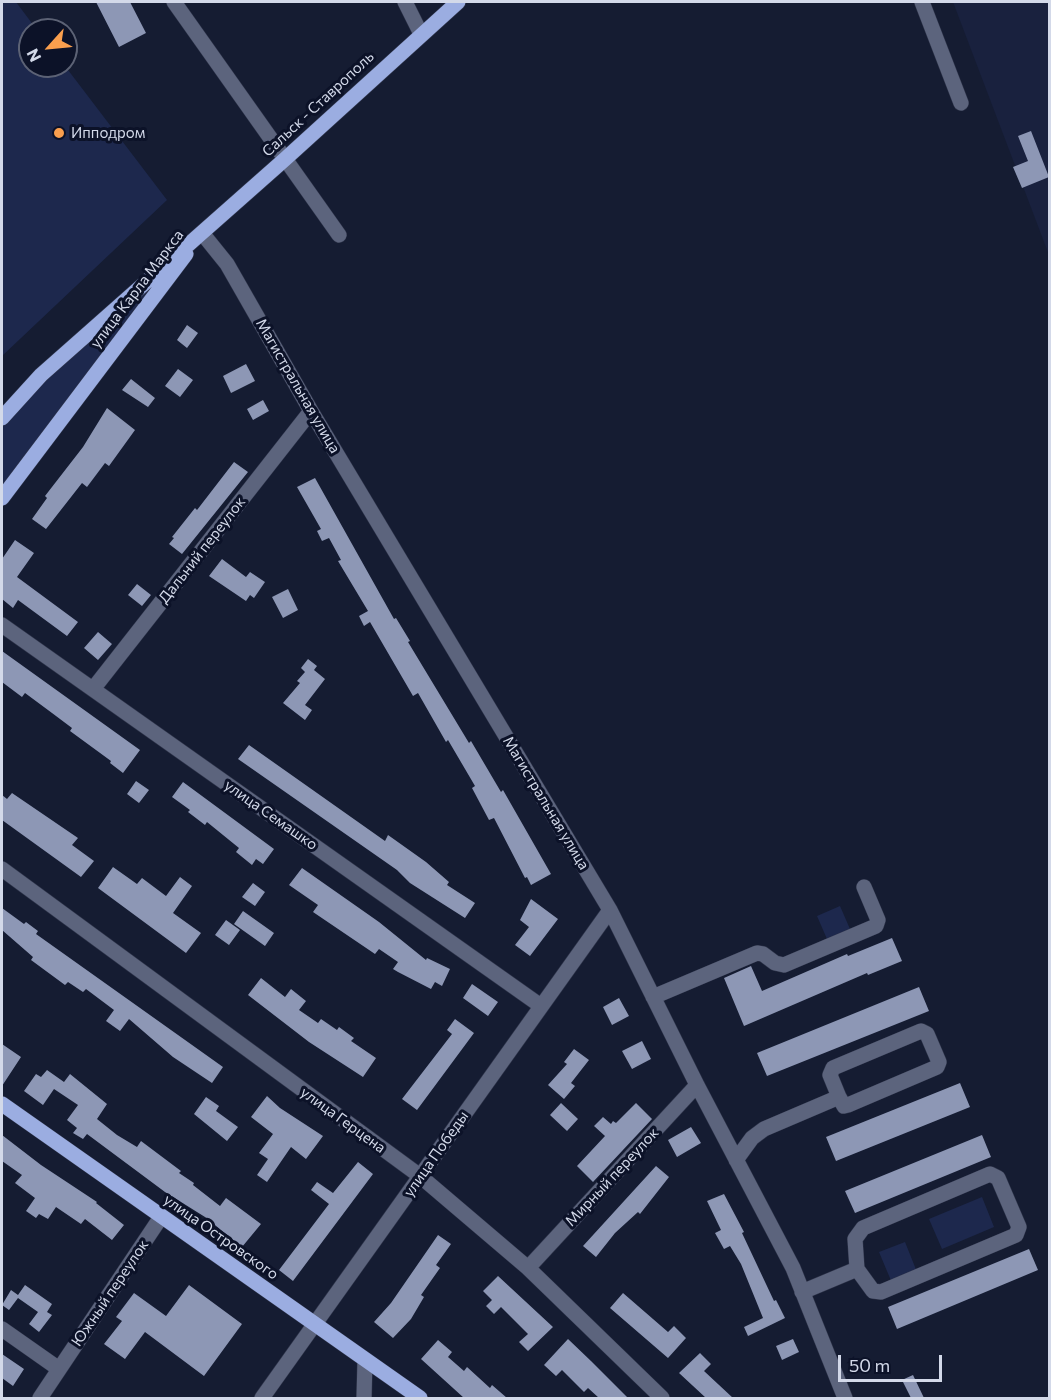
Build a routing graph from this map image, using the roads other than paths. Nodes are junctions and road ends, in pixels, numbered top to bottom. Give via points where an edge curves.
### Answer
1 (174, 2) edge
2 (405, 2) edge
3 (458, 2) edge
4 (922, 2) edge
5 (421, 34) junction
6 (961, 103) dead end
7 (284, 160) junction
8 (202, 233) junction
9 (339, 234) dead end
10 (312, 411) junction
11 (2, 418) edge
12 (2, 498) edge
13 (2, 625) edge
14 (93, 689) junction
15 (2, 869) edge
16 (864, 887) dead end
17 (610, 910) junction
18 (653, 997) junction
19 (541, 1006) junction
20 (697, 1085) junction
21 (839, 1097) junction
22 (2, 1104) edge
23 (736, 1160) junction
24 (420, 1176) junction
25 (161, 1217) junction
26 (528, 1268) junction
27 (857, 1269) junction
28 (802, 1292) junction
29 (315, 1325) junction
30 (2, 1329) edge
31 (366, 1360) junction
32 (59, 1369) junction
33 (40, 1398) edge
34 (262, 1398) edge
35 (364, 1398) edge
36 (420, 1398) edge
37 (662, 1398) edge
38 (845, 1398) edge

1 - 7 street
2 - 5 street
3 - 5 main road, Сальск - Ставрополь
4 - 6 street
5 - 7 main road, Сальск - Ставрополь
7 - 8 main road, Сальск - Ставрополь
7 - 9 street
8 - 10 street, Магистральная улица via 227,264
8 - 11 main road, улица Карла Маркса via 41,375
8 - 12 main road, улица Карла Маркса
10 - 14 street, Дальний переулок
10 - 17 street, Магистральная улица
13 - 14 street, улица Семашко
14 - 19 street, улица Семашко
15 - 24 street, улица Герцена
16 - 18 street via 878,920 876,926 784,965 757,953
17 - 18 street, Магистральная улица
17 - 19 street, улица Победы
18 - 20 street, Магистральная улица
19 - 24 street, улица Победы
20 - 23 street, Магистральная улица
20 - 26 street, Мирный переулок
21 - 21 street via 830,1075 833,1068 921,1031 927,1034 939,1062 937,1067 848,1105 844,1106
21 - 23 street via 764,1129
22 - 25 main road, улица Островского
23 - 28 street, Магистральная улица
24 - 26 street, улица Герцена
24 - 29 street, улица Победы
25 - 29 main road, улица Островского
25 - 32 street, Южный переулок
26 - 37 street, улица Герцена
27 - 27 street via 873,1291 881,1292 1016,1235 1019,1227 998,1178 990,1174 862,1228 855,1239
27 - 28 street
28 - 38 street, Магистральная улица
29 - 31 main road, улица Островского
29 - 34 street, улица Победы
30 - 32 street
31 - 35 street
31 - 36 main road, улица Островского
32 - 33 street, Южный переулок

